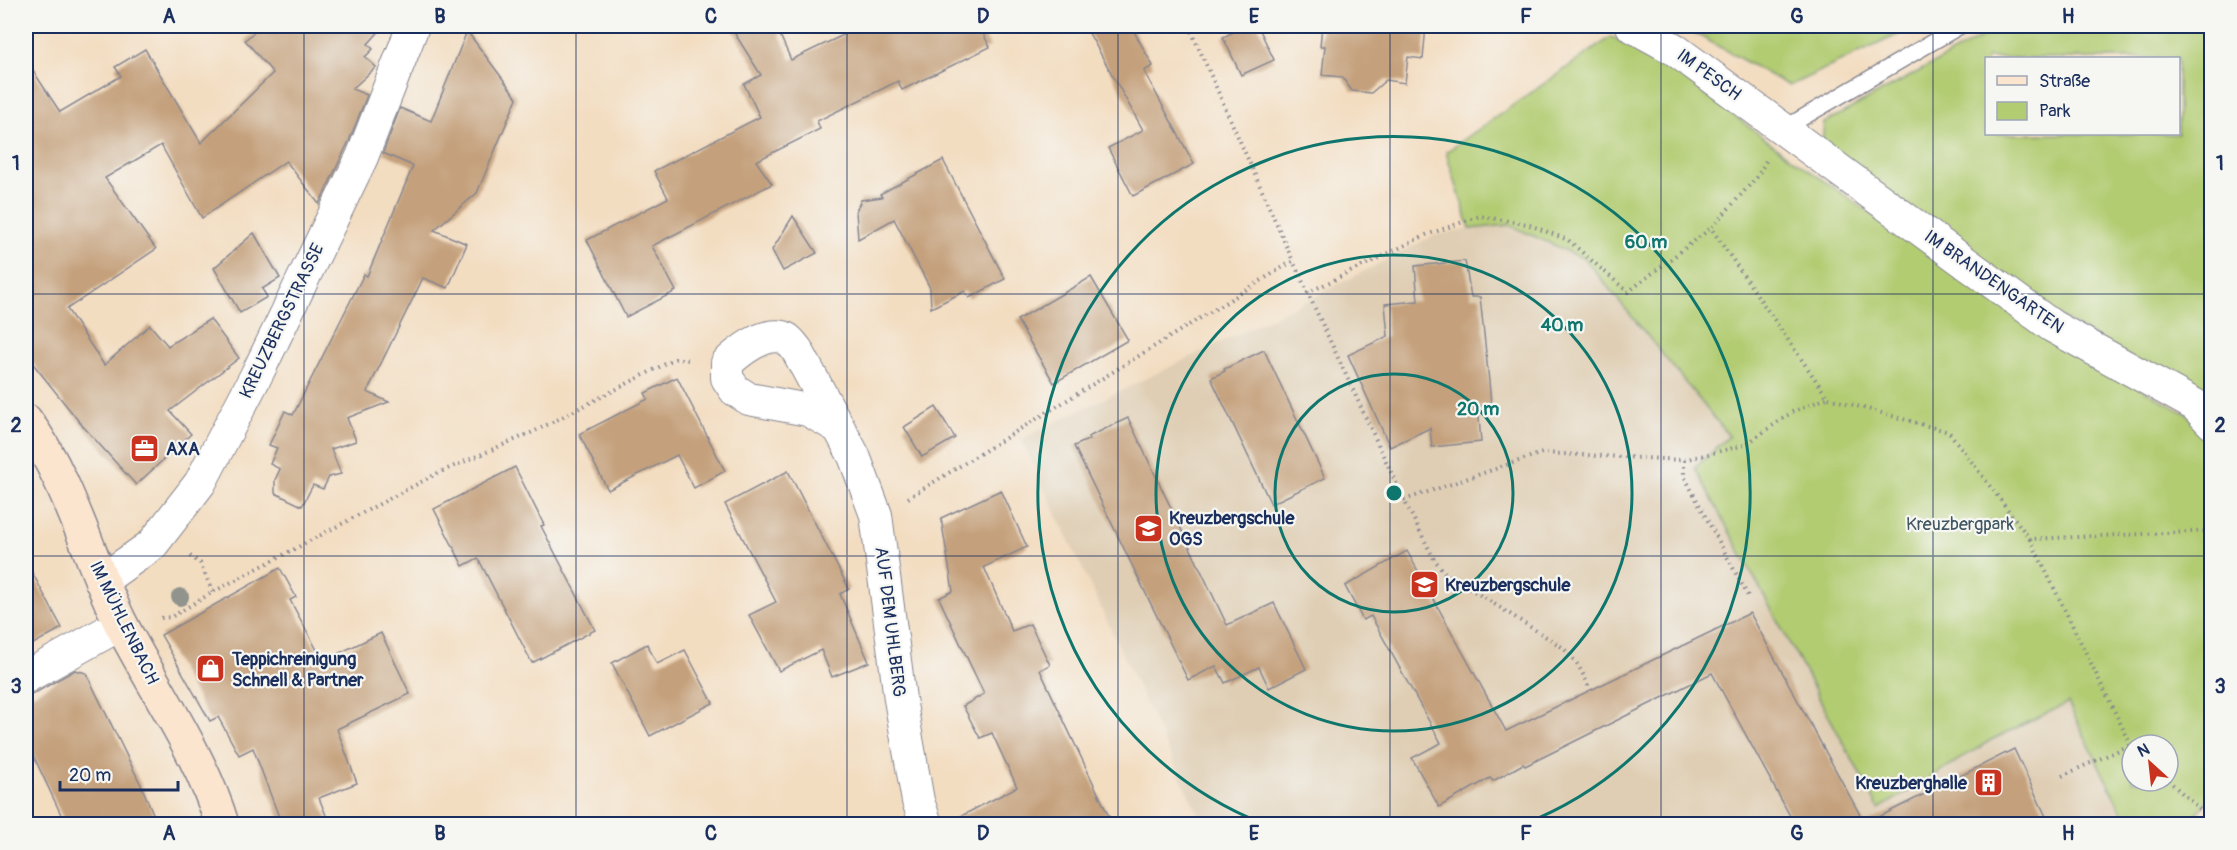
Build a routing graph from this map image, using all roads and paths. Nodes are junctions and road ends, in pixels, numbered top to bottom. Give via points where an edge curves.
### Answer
1 (413, 26) edge
2 (1189, 26) edge
3 (1632, 26) edge
4 (1960, 26) edge
5 (1783, 129) junction
6 (1711, 228) junction
7 (1293, 261) junction
8 (1307, 293) junction
9 (675, 359) dead end
10 (1828, 398) junction
11 (26, 421) edge
12 (2211, 423) edge
13 (836, 426) dead end
14 (1684, 460) junction
15 (909, 497) dead end
16 (1404, 500) junction
17 (2211, 531) edge
18 (2030, 538) junction
19 (101, 581) junction
20 (1748, 596) dead end
21 (121, 624) junction
22 (26, 677) edge
23 (1590, 690) dead end
24 (2125, 733) edge
25 (2120, 751) edge
26 (2062, 776) dead end
27 (2180, 791) edge
28 (2211, 821) edge
29 (222, 825) edge
30 (926, 825) edge

1 - 19 street, KREUZBERGSTRASSE via 362,157 260,370 200,483 152,545
2 - 7 path
3 - 5 street, IM PESCH via 1674,49
4 - 5 lane
5 - 6 path via 1757,177
5 - 12 street, IM BRANDENGARTEN via 2052,326 2194,405
6 - 8 path via 1628,292 1568,240 1527,224 1480,216 1426,235
6 - 10 path
7 - 8 path
7 - 15 path
8 - 16 path
9 - 21 path via 533,432 375,505 171,617
10 - 14 path via 1792,412 1745,445
10 - 18 path via 1949,432
11 - 19 street, IM MÜHLENBACH via 63,488
13 - 30 street, AUF DEM UHLBERG via 854,456 876,516 900,699
14 - 16 path via 1542,453
14 - 20 path via 1684,476
16 - 23 path via 1444,572 1562,647 1575,659
17 - 18 path
18 - 24 path
19 - 21 street, IM MÜHLENBACH
21 - 22 street
21 - 29 street, IM MÜHLENBACH via 207,781
25 - 26 path
27 - 28 path

